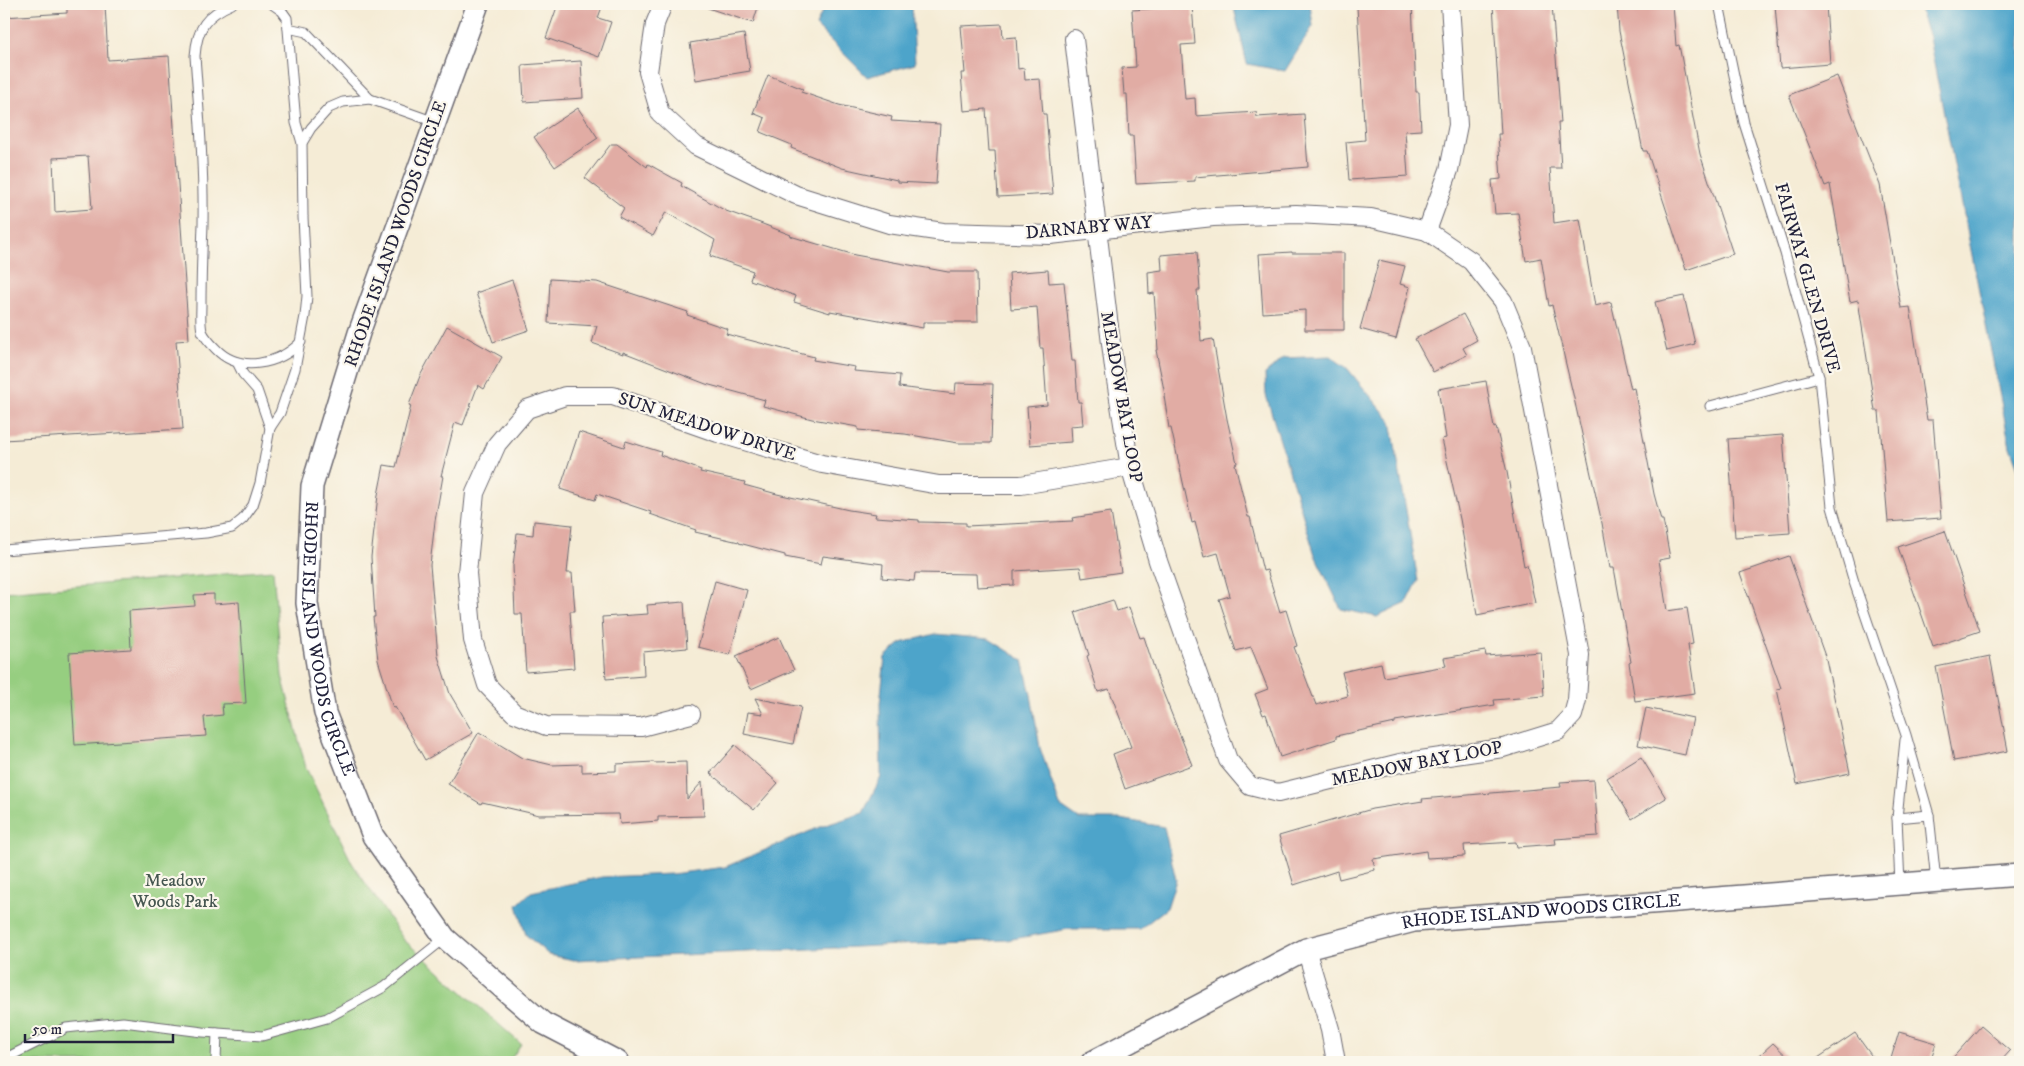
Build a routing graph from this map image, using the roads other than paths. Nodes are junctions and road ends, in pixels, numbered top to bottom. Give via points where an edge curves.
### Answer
1 (232, 4) edge
2 (272, 4) edge
3 (478, 4) edge
4 (663, 4) edge
5 (1450, 4) edge
6 (1719, 4) edge
7 (288, 28) junction
8 (1074, 40) dead end
9 (370, 99) junction
10 (435, 122) junction
11 (302, 143) junction
12 (1096, 229) junction
13 (1427, 230) junction
14 (301, 342) junction
15 (237, 362) junction
16 (1820, 377) junction
17 (1710, 406) dead end
18 (270, 428) junction
19 (1130, 467) junction
20 (4, 550) edge
21 (691, 714) dead end
22 (1906, 735) junction
23 (1929, 815) junction
24 (1898, 818) junction
25 (2020, 875) edge
26 (1936, 882) junction
27 (1900, 884) junction
28 (445, 938) junction
29 (1306, 949) junction
30 (217, 1033) junction
31 (4, 1059) edge
32 (218, 1062) edge
33 (618, 1062) edge
34 (1092, 1062) edge
35 (1336, 1062) edge

1 - 15 lane via 212,15 201,26 195,56 203,196 202,331 219,353
2 - 7 lane via 287,18
3 - 10 street, RHODE ISLAND WOODS CIRCLE
4 - 12 street, DARNABY WAY via 655,24 648,72 660,113 696,146 796,194 889,224 943,232 1050,235
5 - 13 street via 1458,125 1449,170
6 - 16 lane, FAIRWAY GLEN DRIVE via 1744,123
7 - 9 lane via 306,32
7 - 11 lane via 296,123
8 - 12 street, MEADOW BAY LOOP
9 - 10 lane
9 - 11 lane via 343,102 328,108
10 - 28 street, RHODE ISLAND WOODS CIRCLE via 359,333 312,486 307,603 325,713 373,836
11 - 14 lane via 307,296
12 - 13 street, DARNABY WAY via 1213,217 1296,214 1371,218
12 - 19 street, MEADOW BAY LOOP
13 - 19 street, MEADOW BAY LOOP via 1470,262 1503,301 1522,348 1580,655 1573,715 1558,731 1503,748 1400,763 1278,794 1250,786 1228,760 1158,561
14 - 15 lane via 292,352 279,358 261,363
14 - 18 lane via 280,413
15 - 18 lane via 258,390
16 - 17 lane
16 - 22 lane, FAIRWAY GLEN DRIVE via 1832,507
18 - 20 lane via 253,505 232,528
19 - 21 street, SUN MEADOW DRIVE via 1021,484 939,485 822,464 718,433 613,396 565,396 527,409 497,444 476,493 467,573 473,640 487,685 514,713 546,726 641,727
22 - 23 lane, FAIRWAY GLEN DRIVE
22 - 24 lane, FAIRWAY GLEN DRIVE
23 - 24 lane
23 - 26 lane, FAIRWAY GLEN DRIVE
24 - 27 lane, FAIRWAY GLEN DRIVE
25 - 26 street, RHODE ISLAND WOODS CIRCLE
26 - 27 street, RHODE ISLAND WOODS CIRCLE
27 - 29 street, RHODE ISLAND WOODS CIRCLE via 1414,921
28 - 30 lane via 384,987 327,1018 262,1036
28 - 33 street, RHODE ISLAND WOODS CIRCLE via 543,1023
29 - 34 street, RHODE ISLAND WOODS CIRCLE
29 - 35 street via 1330,1029
30 - 31 lane via 123,1022 66,1028
30 - 32 lane

